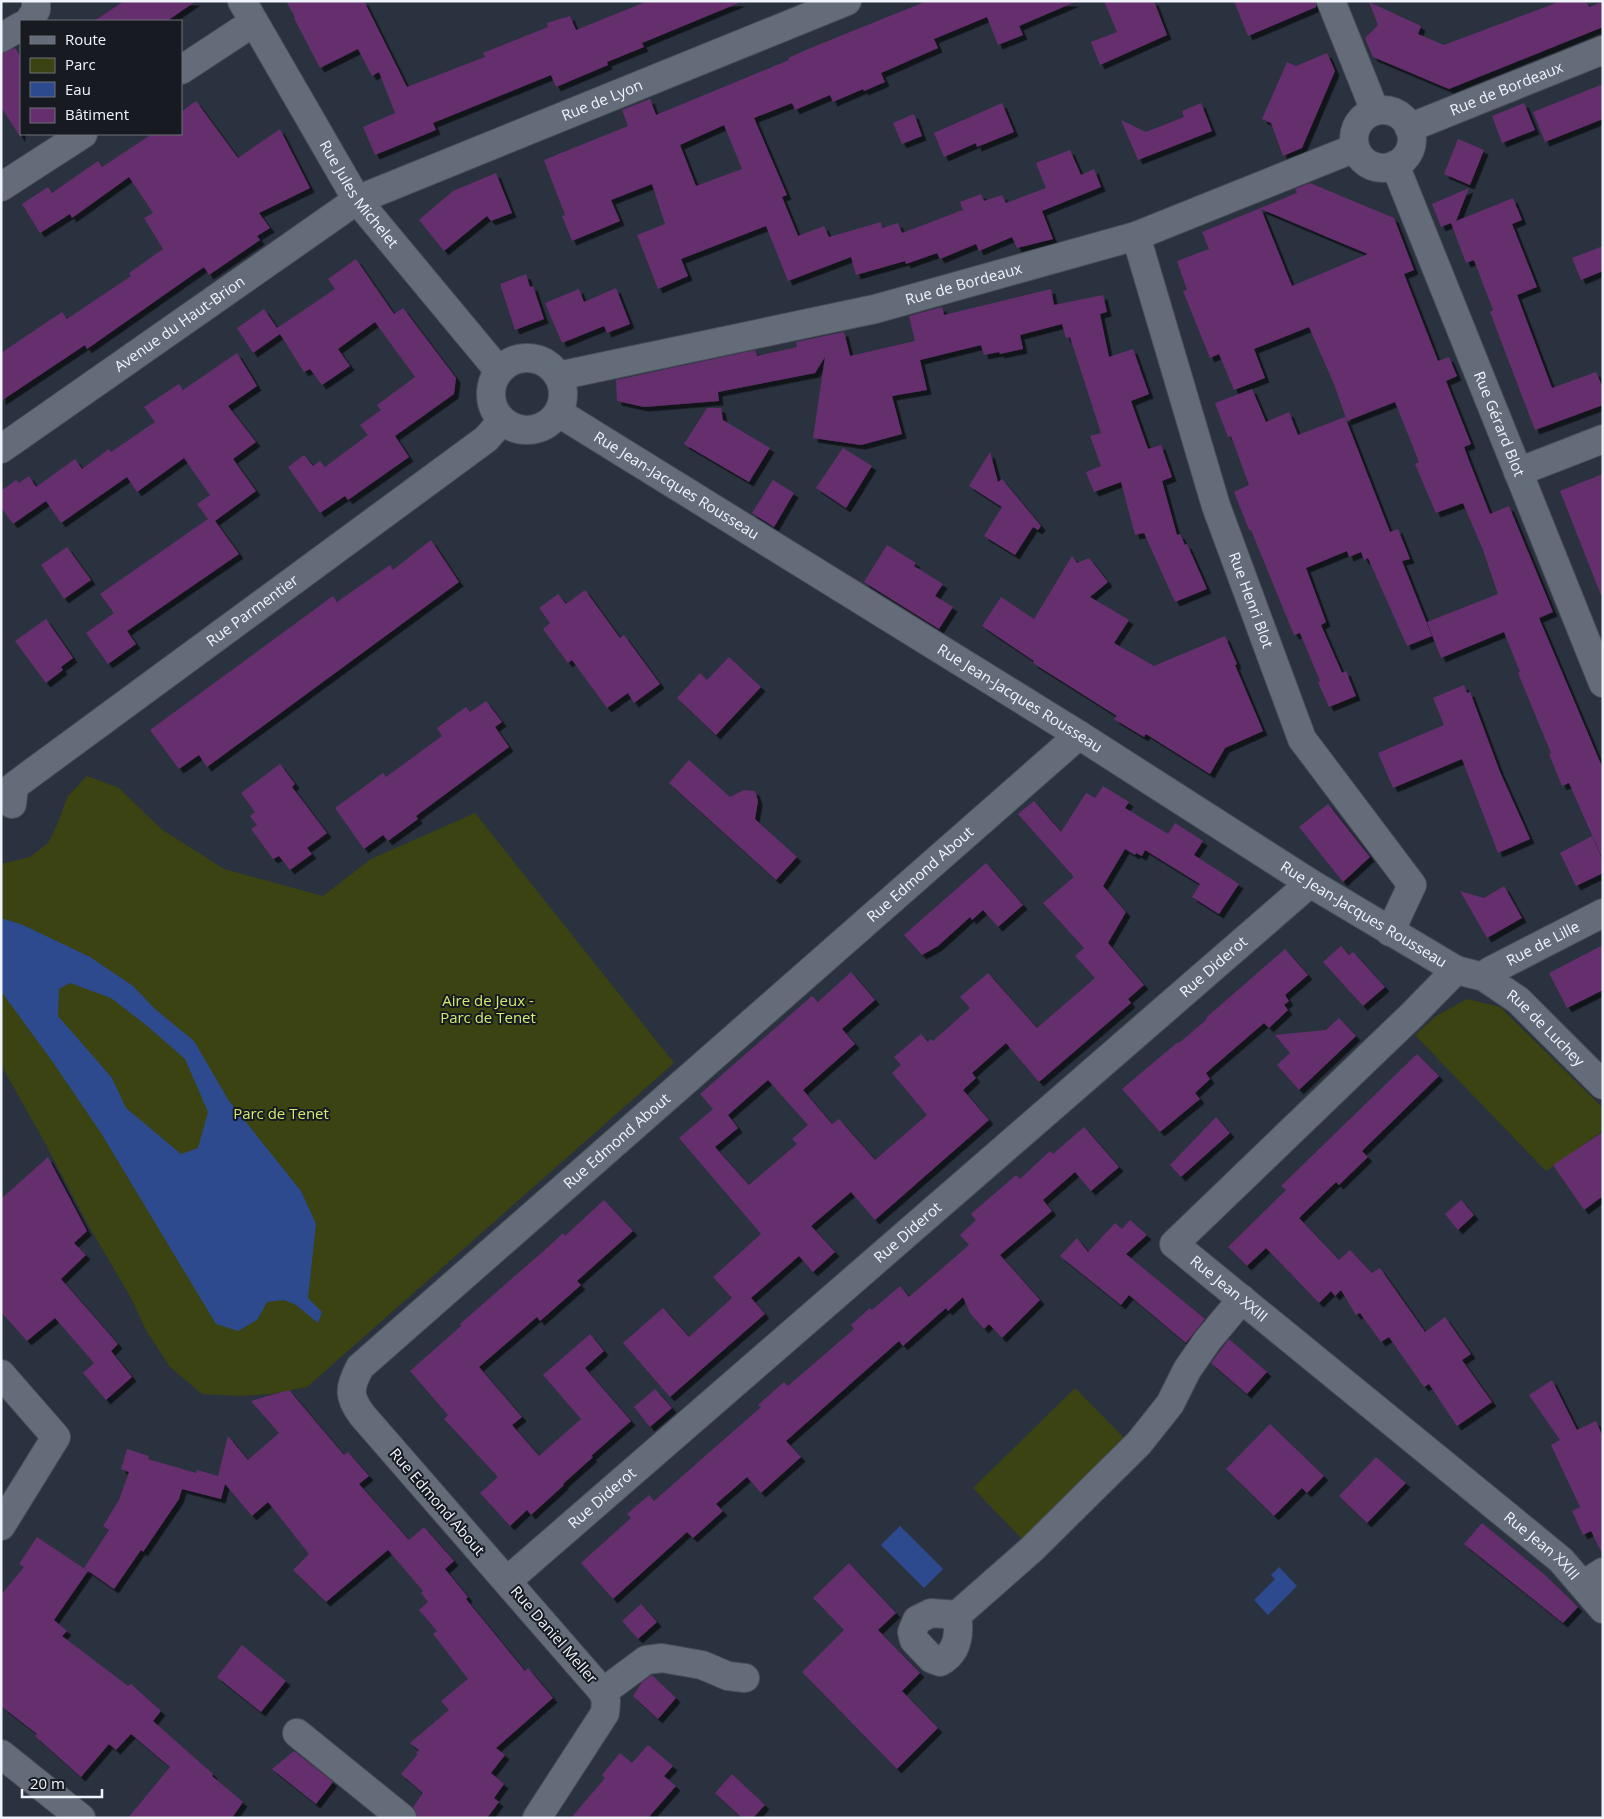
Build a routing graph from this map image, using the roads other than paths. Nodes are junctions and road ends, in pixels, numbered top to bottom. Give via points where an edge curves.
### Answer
1 (36, 1) edge
2 (847, 1) edge
3 (1331, 1) edge
4 (248, 12) edge
5 (29, 20) edge
6 (20, 27) edge
7 (1, 38) edge
8 (1603, 50) edge
9 (182, 69) edge
10 (1375, 111) junction
11 (1409, 128) junction
12 (81, 135) edge
13 (1356, 148) junction
14 (1395, 165) junction
15 (1, 187) edge
16 (357, 200) junction
17 (1136, 236) junction
18 (499, 371) junction
19 (558, 376) junction
20 (558, 413) junction
21 (502, 421) junction
22 (1603, 438) edge
23 (1, 449) edge
24 (1518, 472) junction
25 (1603, 683) edge
26 (1079, 735) junction
27 (12, 804) dead end
28 (1310, 883) junction
29 (1603, 912) edge
30 (1390, 932) junction
31 (1456, 970) junction
32 (1484, 978) junction
33 (1603, 1084) edge
34 (1242, 1300) junction
35 (1, 1374) edge
36 (1, 1526) edge
37 (1593, 1579) edge
38 (506, 1581) junction
39 (1603, 1610) edge
40 (957, 1615) dead end
41 (745, 1678) dead end
42 (603, 1692) junction
43 (297, 1734) dead end
44 (1, 1754) edge
45 (81, 1818) edge
46 (402, 1818) edge
47 (537, 1818) edge

1 - 5 street via 36,10
2 - 16 street, Rue de Lyon
3 - 10 street
4 - 9 street
4 - 16 street, Rue Jules Michelet
6 - 7 street
8 - 11 street, Rue de Bordeaux
10 - 11 street via 1399,115
10 - 13 street via 1360,121 1354,139
11 - 14 street via 1412,136 1408,154
12 - 15 street
13 - 14 street via 1367,163 1376,167
13 - 17 street, Rue de Bordeaux
14 - 24 street, Rue Gérard Blot
16 - 18 street, Rue Jules Michelet
16 - 23 street, Avenue du Haut-Brion
17 - 19 street, Rue de Bordeaux via 876,309
17 - 30 street, Rue Henri Blot via 1216,506 1302,739 1412,885
18 - 19 street via 509,362 522,358 537,359 549,365
18 - 21 street via 492,383 490,397
19 - 20 street via 563,388 563,401
20 - 21 street via 547,425 532,431 516,429
20 - 26 street, Rue Jean-Jacques Rousseau
21 - 27 street, Rue Parmentier via 486,439 14,786
22 - 24 street
24 - 25 street, Rue Gérard Blot
26 - 28 street, Rue Jean-Jacques Rousseau
26 - 38 street, Rue Edmond About via 360,1367 351,1384 353,1402
28 - 30 street, Rue Jean-Jacques Rousseau
28 - 38 street, Rue Diderot
29 - 32 street, Rue de Lille
30 - 31 street, Rue Jean-Jacques Rousseau
31 - 32 street, Rue Jean-Jacques Rousseau
31 - 34 street, Rue Jean XXIII via 1174,1244
32 - 33 street, Rue de Luchey via 1518,1000
34 - 37 street, Rue Jean XXIII via 1561,1560
34 - 40 street via 1207,1342 1187,1370 1170,1404 1139,1443 1032,1549
35 - 36 street via 56,1437
37 - 39 street, Rue Jean XXIII
38 - 42 street, Rue Daniel Meller
41 - 42 street via 728,1676 702,1665 662,1658 646,1660
42 - 47 street, Rue Daniel Meller via 605,1713
43 - 46 street
44 - 45 street

